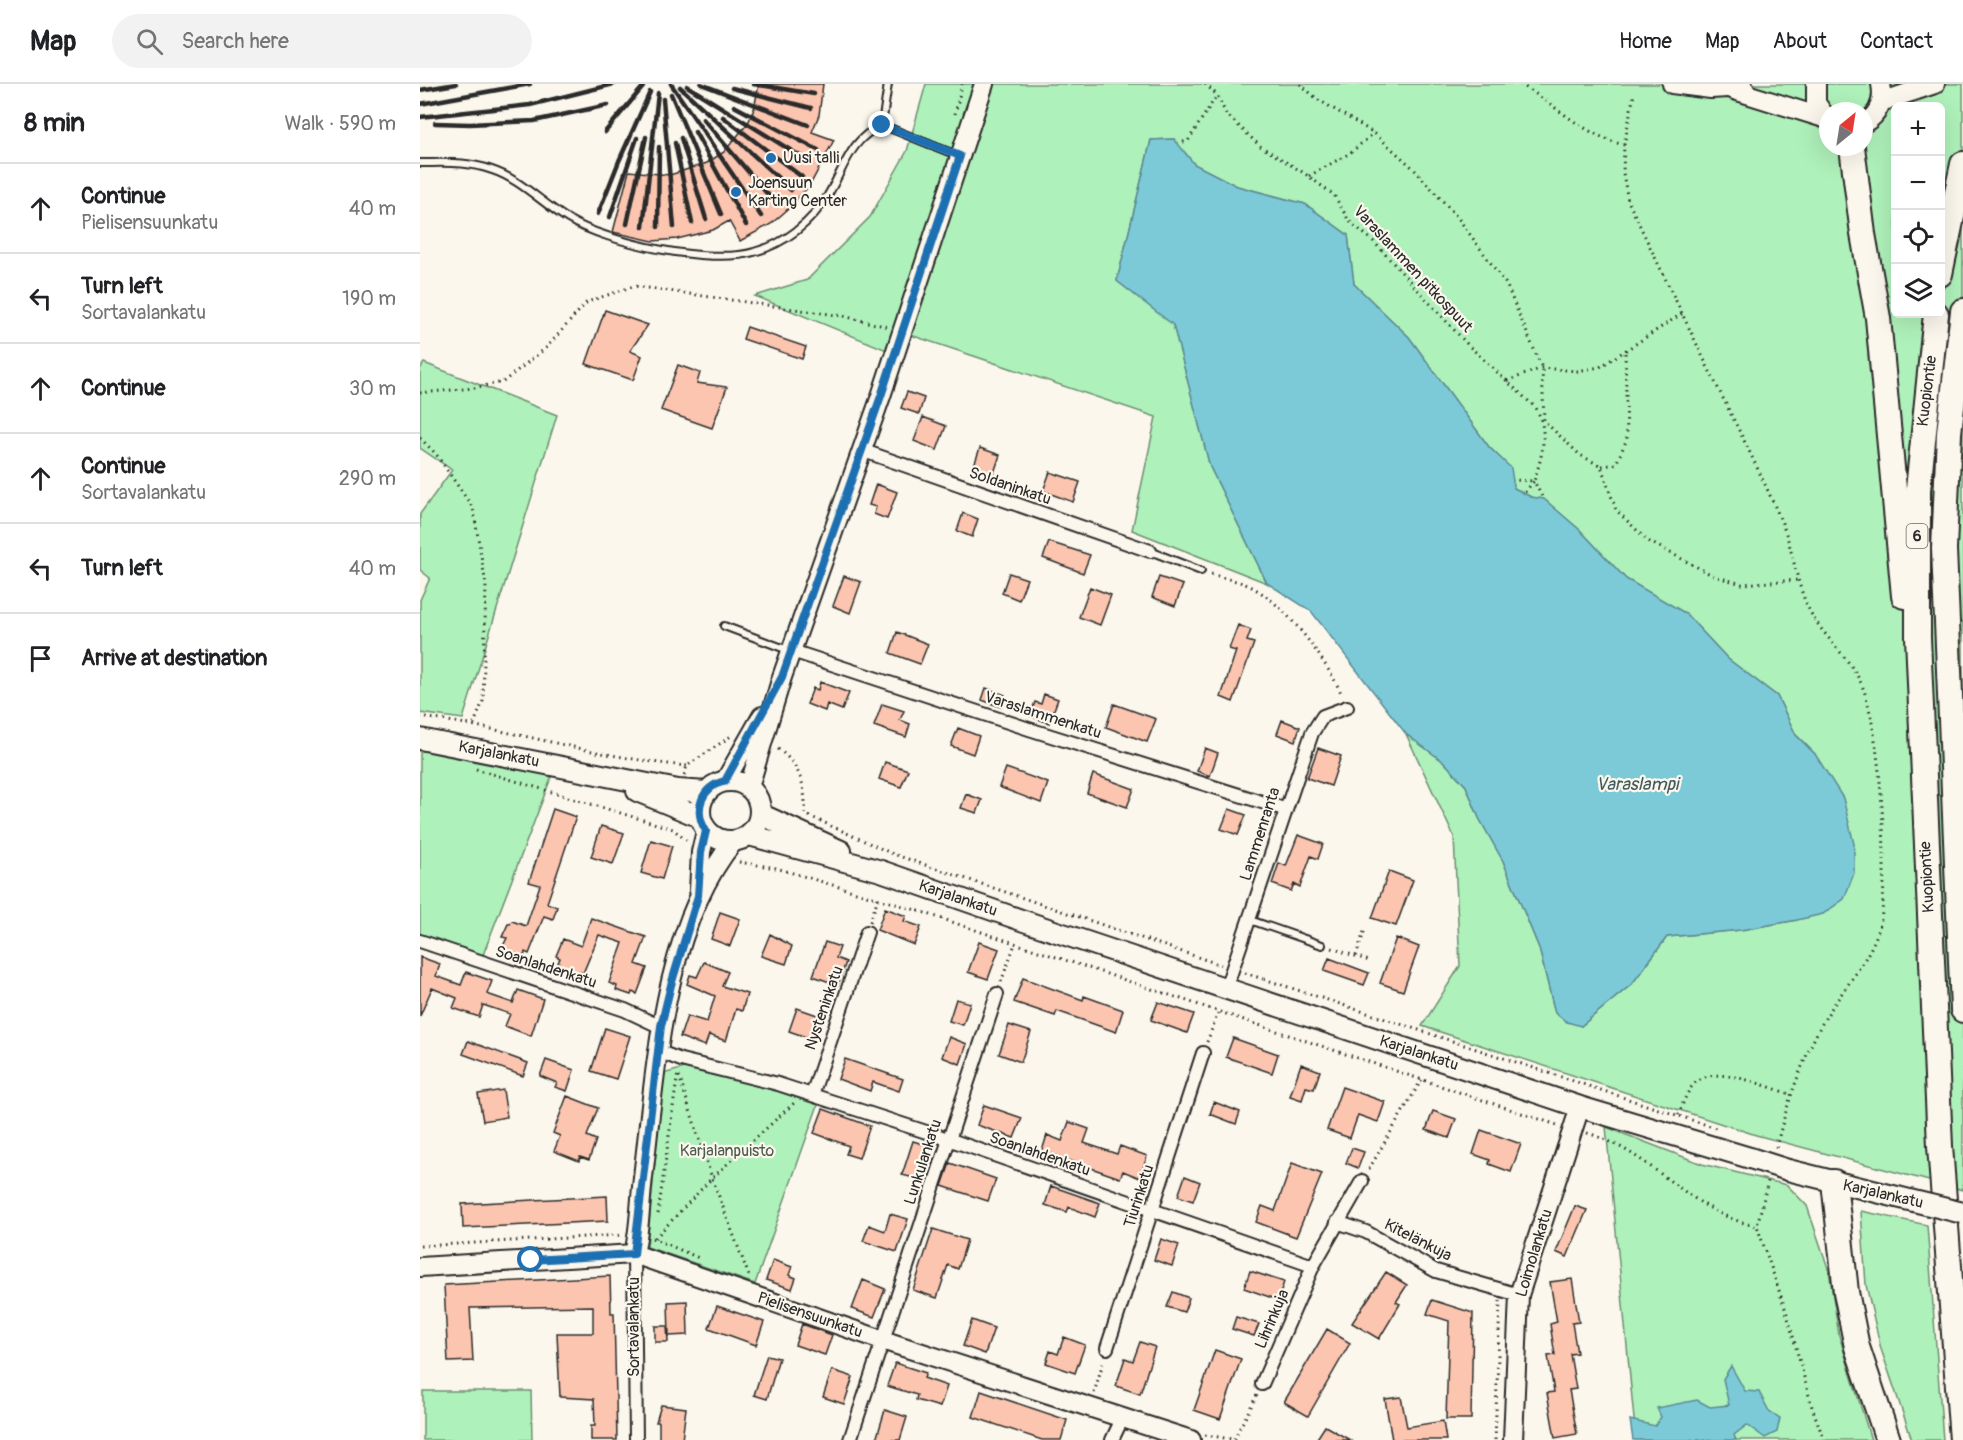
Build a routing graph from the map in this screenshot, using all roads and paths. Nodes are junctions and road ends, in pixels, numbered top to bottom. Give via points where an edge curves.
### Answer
1 (888, 84) edge
2 (984, 84) edge
3 (1205, 84) edge
4 (1300, 84) edge
5 (1520, 84) edge
6 (1672, 84) edge
7 (1758, 84) edge
8 (1816, 84) edge
9 (1881, 84) edge
10 (1929, 84) edge
11 (1935, 84) edge
12 (1734, 90) junction
13 (1634, 94) dead end
14 (1217, 95) junction
15 (1881, 102) junction
16 (1819, 107) edge
17 (1873, 115) edge
18 (1819, 117) edge
19 (882, 125) junction
20 (1374, 134) junction
21 (1183, 142) dead end
22 (1624, 145) junction
23 (960, 156) junction
24 (1852, 156) edge
25 (420, 163) edge
26 (1963, 164) edge
27 (1309, 176) junction
28 (1943, 264) edge
29 (1963, 311) edge
30 (1683, 313) junction
31 (1936, 318) edge
32 (888, 327) dead end
33 (1625, 350) junction
34 (1542, 368) junction
35 (1508, 381) junction
36 (420, 393) edge
37 (1544, 422) junction
38 (420, 438) edge
39 (861, 450) junction
40 (1601, 466) junction
41 (1515, 480) dead end
42 (1534, 481) junction
43 (1525, 492) dead end
44 (1542, 497) dead end
45 (1150, 551) joint
46 (1201, 571) joint
47 (1799, 580) junction
48 (724, 626) dead end
49 (792, 651) junction
50 (1347, 707) joint
51 (420, 717) edge
52 (474, 724) junction
53 (758, 736) junction
54 (420, 739) edge
55 (1923, 760) junction
56 (472, 768) dead end
57 (578, 769) junction
58 (725, 781) junction
59 (749, 787) junction
60 (1963, 787) edge
61 (706, 792) junction
62 (1284, 809) junction
63 (760, 814) junction
64 (703, 824) junction
65 (742, 838) junction
66 (1957, 838) junction
67 (701, 852) junction
68 (719, 859) junction
69 (881, 871) junction
70 (698, 896) junction
71 (878, 898) junction
72 (1250, 920) junction
73 (1365, 929) dead end
74 (867, 932) joint
75 (420, 941) edge
76 (1015, 944) junction
77 (1322, 945) joint
78 (1356, 956) junction
79 (1369, 961) dead end
80 (1233, 969) junction
81 (1263, 979) dead end
82 (1226, 988) junction
83 (1307, 993) dead end
84 (997, 994) joint
85 (1963, 1010) edge
86 (1218, 1013) junction
87 (661, 1026) junction
88 (660, 1052) junction
89 (1203, 1053) joint
90 (681, 1060) junction
91 (678, 1074) junction
92 (1422, 1079) junction
93 (1790, 1094) junction
94 (812, 1095) junction
95 (1580, 1107) junction
96 (1678, 1115) junction
97 (1572, 1129) junction
98 (1722, 1130) dead end
99 (948, 1139) junction
100 (1775, 1152) dead end
101 (1779, 1171) junction
102 (712, 1178) junction
103 (1362, 1181) joint
104 (1834, 1182) junction
105 (1152, 1210) junction
106 (1963, 1213) edge
107 (658, 1215) dead end
108 (1337, 1222) junction
109 (1757, 1226) junction
110 (656, 1227) dead end
111 (634, 1254) junction
112 (1313, 1266) junction
113 (420, 1267) edge
114 (753, 1287) dead end
115 (1519, 1295) junction
116 (882, 1340) junction
117 (1107, 1348) joint
118 (1262, 1384) joint
119 (1093, 1399) dead end
120 (1123, 1417) junction
121 (1234, 1439) edge
122 (636, 1440) edge
123 (850, 1440) edge
124 (1112, 1440) edge
125 (1191, 1440) edge
126 (1513, 1440) edge
127 (1824, 1440) edge
128 (1888, 1440) edge
129 (1962, 1440) edge

1 - 19 lane
2 - 23 street
3 - 14 path, Varaslammen pitkospuut
4 - 20 path
5 - 22 path via 1575,124 1599,138
6 - 12 street
7 - 12 street
8 - 16 street
9 - 15 street
10 - 11 street
10 - 15 street
12 - 18 street
13 - 22 path
14 - 21 path via 1188,141
14 - 27 path, Varaslammen pitkospuut via 1226,114 1260,146
15 - 17 street
19 - 23 lane
19 - 25 lane via 853,146 828,195 801,228 754,253 727,256 624,242 572,221 493,170 457,161
20 - 27 path
20 - 34 path via 1413,168 1458,218 1506,284
22 - 30 path via 1628,201
23 - 39 street
24 - 55 highway via 1878,318 1895,516
26 - 28 highway
27 - 35 path, Varaslammen pitkospuut via 1334,195 1349,221
29 - 66 highway, Kuopiontie / 6 via 1949,433 1944,549
30 - 33 path
30 - 47 path via 1747,442 1785,531
31 - 55 highway, Kuopiontie / 6 via 1918,490
32 - 36 path via 843,316 634,286 587,302 547,347 503,382
33 - 34 path via 1600,367 1577,371
33 - 40 path via 1627,439 1616,464
34 - 35 path
34 - 37 path
35 - 37 path, Varaslammen pitkospuut
37 - 40 path, Varaslammen pitkospuut via 1580,455
37 - 42 path via 1543,451
38 - 52 path via 436,454 473,508 486,585 483,701
39 - 45 street, Soldaninkatu
39 - 49 street
40 - 47 path via 1616,510 1648,541 1714,576 1742,584
41 - 42 path
42 - 43 path
42 - 44 path
45 - 46 lane
46 - 50 path via 1256,589 1297,625 1332,674
47 - 93 path via 1819,627 1860,681 1870,711 1883,897 1881,921 1873,943 1818,1031
48 - 49 lane
49 - 53 street
49 - 62 street, Varaslammenkatu
50 - 62 street, Lammenranta via 1323,716 1317,723
51 - 52 path
52 - 53 path via 636,761 687,766 728,737 740,733
53 - 58 street
53 - 59 street
53 - 80 path via 783,753 801,774 805,814 893,854
54 - 57 main road, Karjalankatu
55 - 129 highway, Kuopiontie / 6 via 1945,1235
56 - 67 path via 673,829
57 - 61 main road, Karjalankatu
57 - 64 main road, Karjalankatu
58 - 59 main road
58 - 61 main road
59 - 63 main road via 756,795
60 - 66 highway
61 - 64 main road via 701,799
62 - 72 street, Lammenranta
63 - 65 main road via 758,822
63 - 69 main road, Karjalankatu
64 - 65 main road via 719,839
64 - 67 street, Sortavalankatu
65 - 68 street, Sortavalankatu
65 - 69 main road, Karjalankatu
66 - 85 highway, Kuopiontie / 6
67 - 70 street, Sortavalankatu
68 - 70 street, Sortavalankatu
68 - 71 path via 776,868
69 - 82 main road, Karjalankatu
70 - 87 street, Sortavalankatu
71 - 74 path
71 - 76 path
72 - 77 lane
72 - 80 street, Lammenranta
73 - 78 path
74 - 94 street, Nysteninkatu
75 - 87 street, Soanlahdenkatu via 625,1010
76 - 84 path
76 - 86 path
77 - 78 path
78 - 79 path
80 - 81 path
80 - 82 street, Lammenranta
82 - 95 main road, Karjalankatu
83 - 96 path
84 - 99 street, Lunkulankatu
86 - 89 path
86 - 92 path
87 - 88 street, Sortavalankatu
88 - 90 street, Soanlahdenkatu
88 - 111 street, Sortavalankatu
89 - 105 street, Tiurinkatu
90 - 91 path
90 - 94 street, Soanlahdenkatu
91 - 102 path
91 - 107 path
92 - 97 path
92 - 103 path
93 - 96 path via 1728,1076 1708,1076 1695,1083
93 - 100 path
94 - 99 street, Soanlahdenkatu
94 - 102 path via 794,1102
95 - 97 street, Loimolankatu
95 - 101 main road, Karjalankatu, bridge via 1750,1158
96 - 98 path
97 - 109 path via 1605,1138 1636,1155 1714,1212
97 - 115 street, Loimolankatu
99 - 105 street, Soanlahdenkatu
99 - 116 street, Lunkulankatu
101 - 104 main road, Karjalankatu
101 - 109 path
102 - 110 path via 654,1238
102 - 114 path
103 - 108 street
104 - 106 main road, Karjalankatu, bridge
104 - 128 highway via 1846,1293 1857,1347
105 - 112 street, Soanlahdenkatu
105 - 117 street, Tiurinkatu
108 - 112 street
108 - 115 street, Kitelänkuja via 1366,1232 1436,1271
109 - 127 path
111 - 113 street, Pielisensuunkatu
111 - 116 street, Pielisensuunkatu
111 - 122 street, Sortavalankatu
112 - 118 street, Lihrinkuja
115 - 126 street, Loimolankatu
116 - 120 street, Pielisensuunkatu
116 - 123 street, Lunkulankatu
117 - 119 path
118 - 121 path
120 - 124 street
120 - 125 street, Pielisensuunkatu

